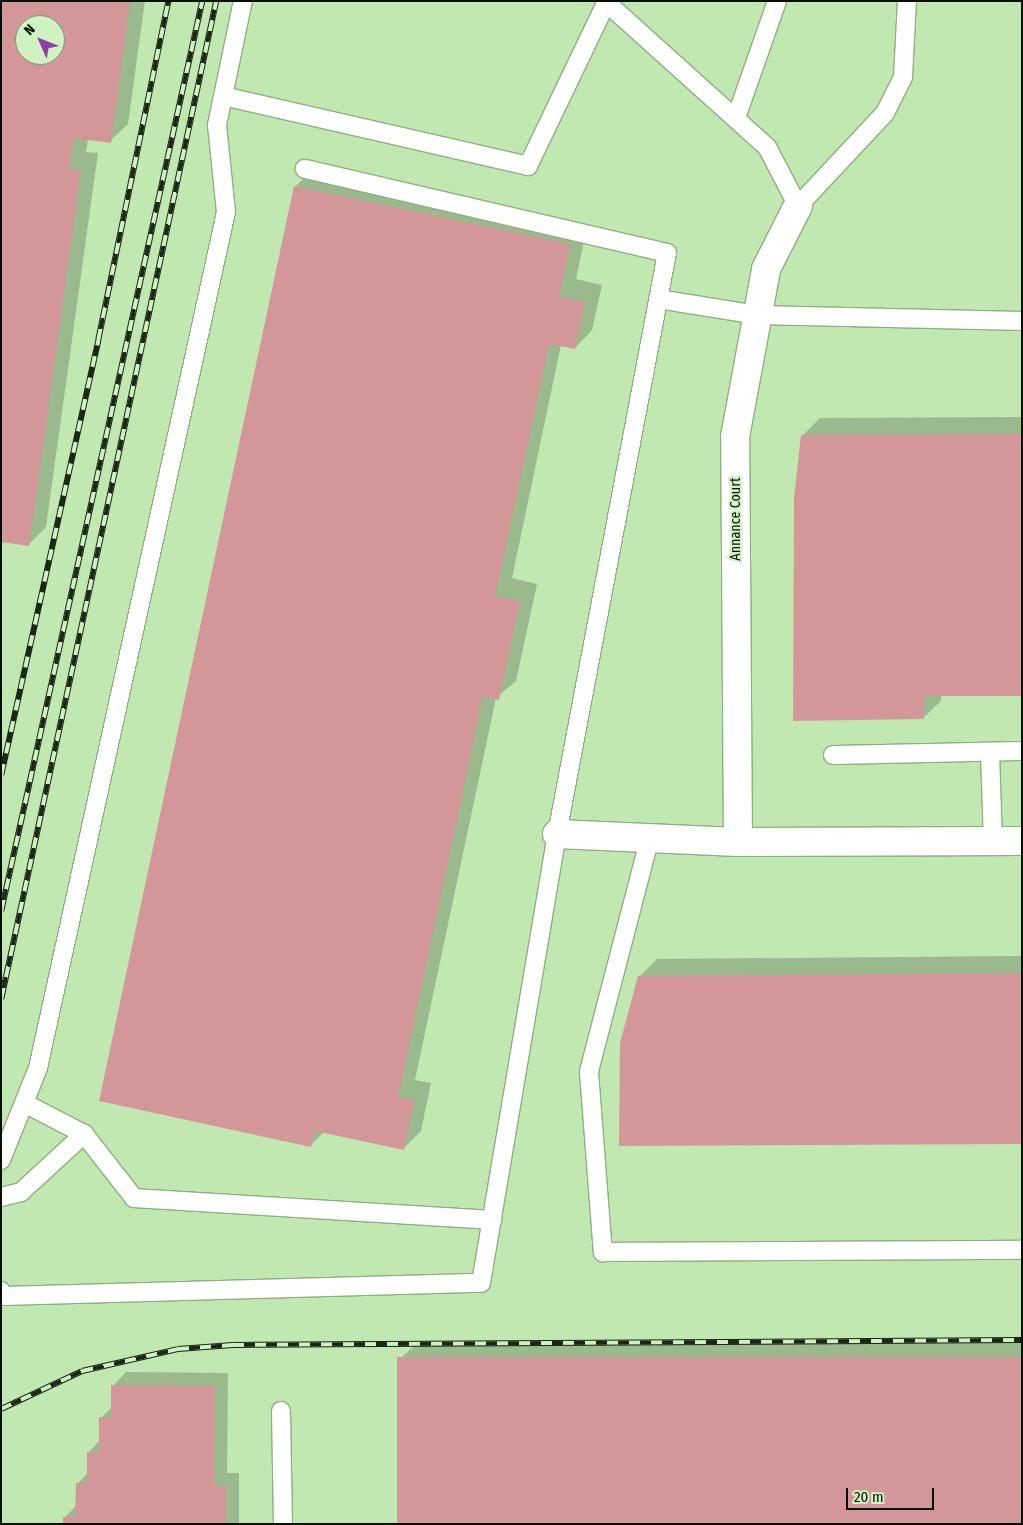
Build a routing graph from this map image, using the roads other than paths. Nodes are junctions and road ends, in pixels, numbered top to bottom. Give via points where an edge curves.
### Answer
1 (243, 1) edge
2 (777, 1) edge
3 (907, 1) edge
4 (607, 2) edge
5 (223, 96) junction
6 (736, 118) junction
7 (305, 169) dead end
8 (798, 206) junction
9 (658, 298) junction
10 (757, 315) junction
11 (1022, 321) edge
12 (990, 752) junction
13 (1022, 752) edge
14 (833, 755) dead end
15 (557, 834) junction
16 (650, 841) junction
17 (993, 841) junction
18 (1022, 841) edge
19 (738, 842) junction
20 (24, 1103) junction
21 (84, 1134) junction
22 (1, 1160) edge
23 (1, 1197) edge
24 (492, 1220) junction
25 (1022, 1250) edge
26 (1, 1291) edge
27 (281, 1411) dead end
28 (283, 1524) edge

1 - 5 lane
2 - 6 lane
3 - 8 lane via 903,77 885,113
4 - 5 lane via 528,166
4 - 6 lane
5 - 20 lane via 216,125 226,212 38,1068
6 - 8 lane via 767,147
7 - 9 lane via 667,253
8 - 10 street, Annance Court via 766,269
9 - 10 lane
9 - 15 lane
10 - 11 lane
10 - 19 street, Annance Court via 735,437
12 - 13 lane
12 - 14 lane
12 - 17 lane
15 - 16 street
15 - 24 lane
16 - 19 street
16 - 25 lane via 589,1072 602,1252
17 - 18 street
17 - 19 street
20 - 21 lane
20 - 22 lane
21 - 23 lane via 21,1192
21 - 24 lane via 134,1198
24 - 26 lane via 482,1283 3,1296
27 - 28 lane

